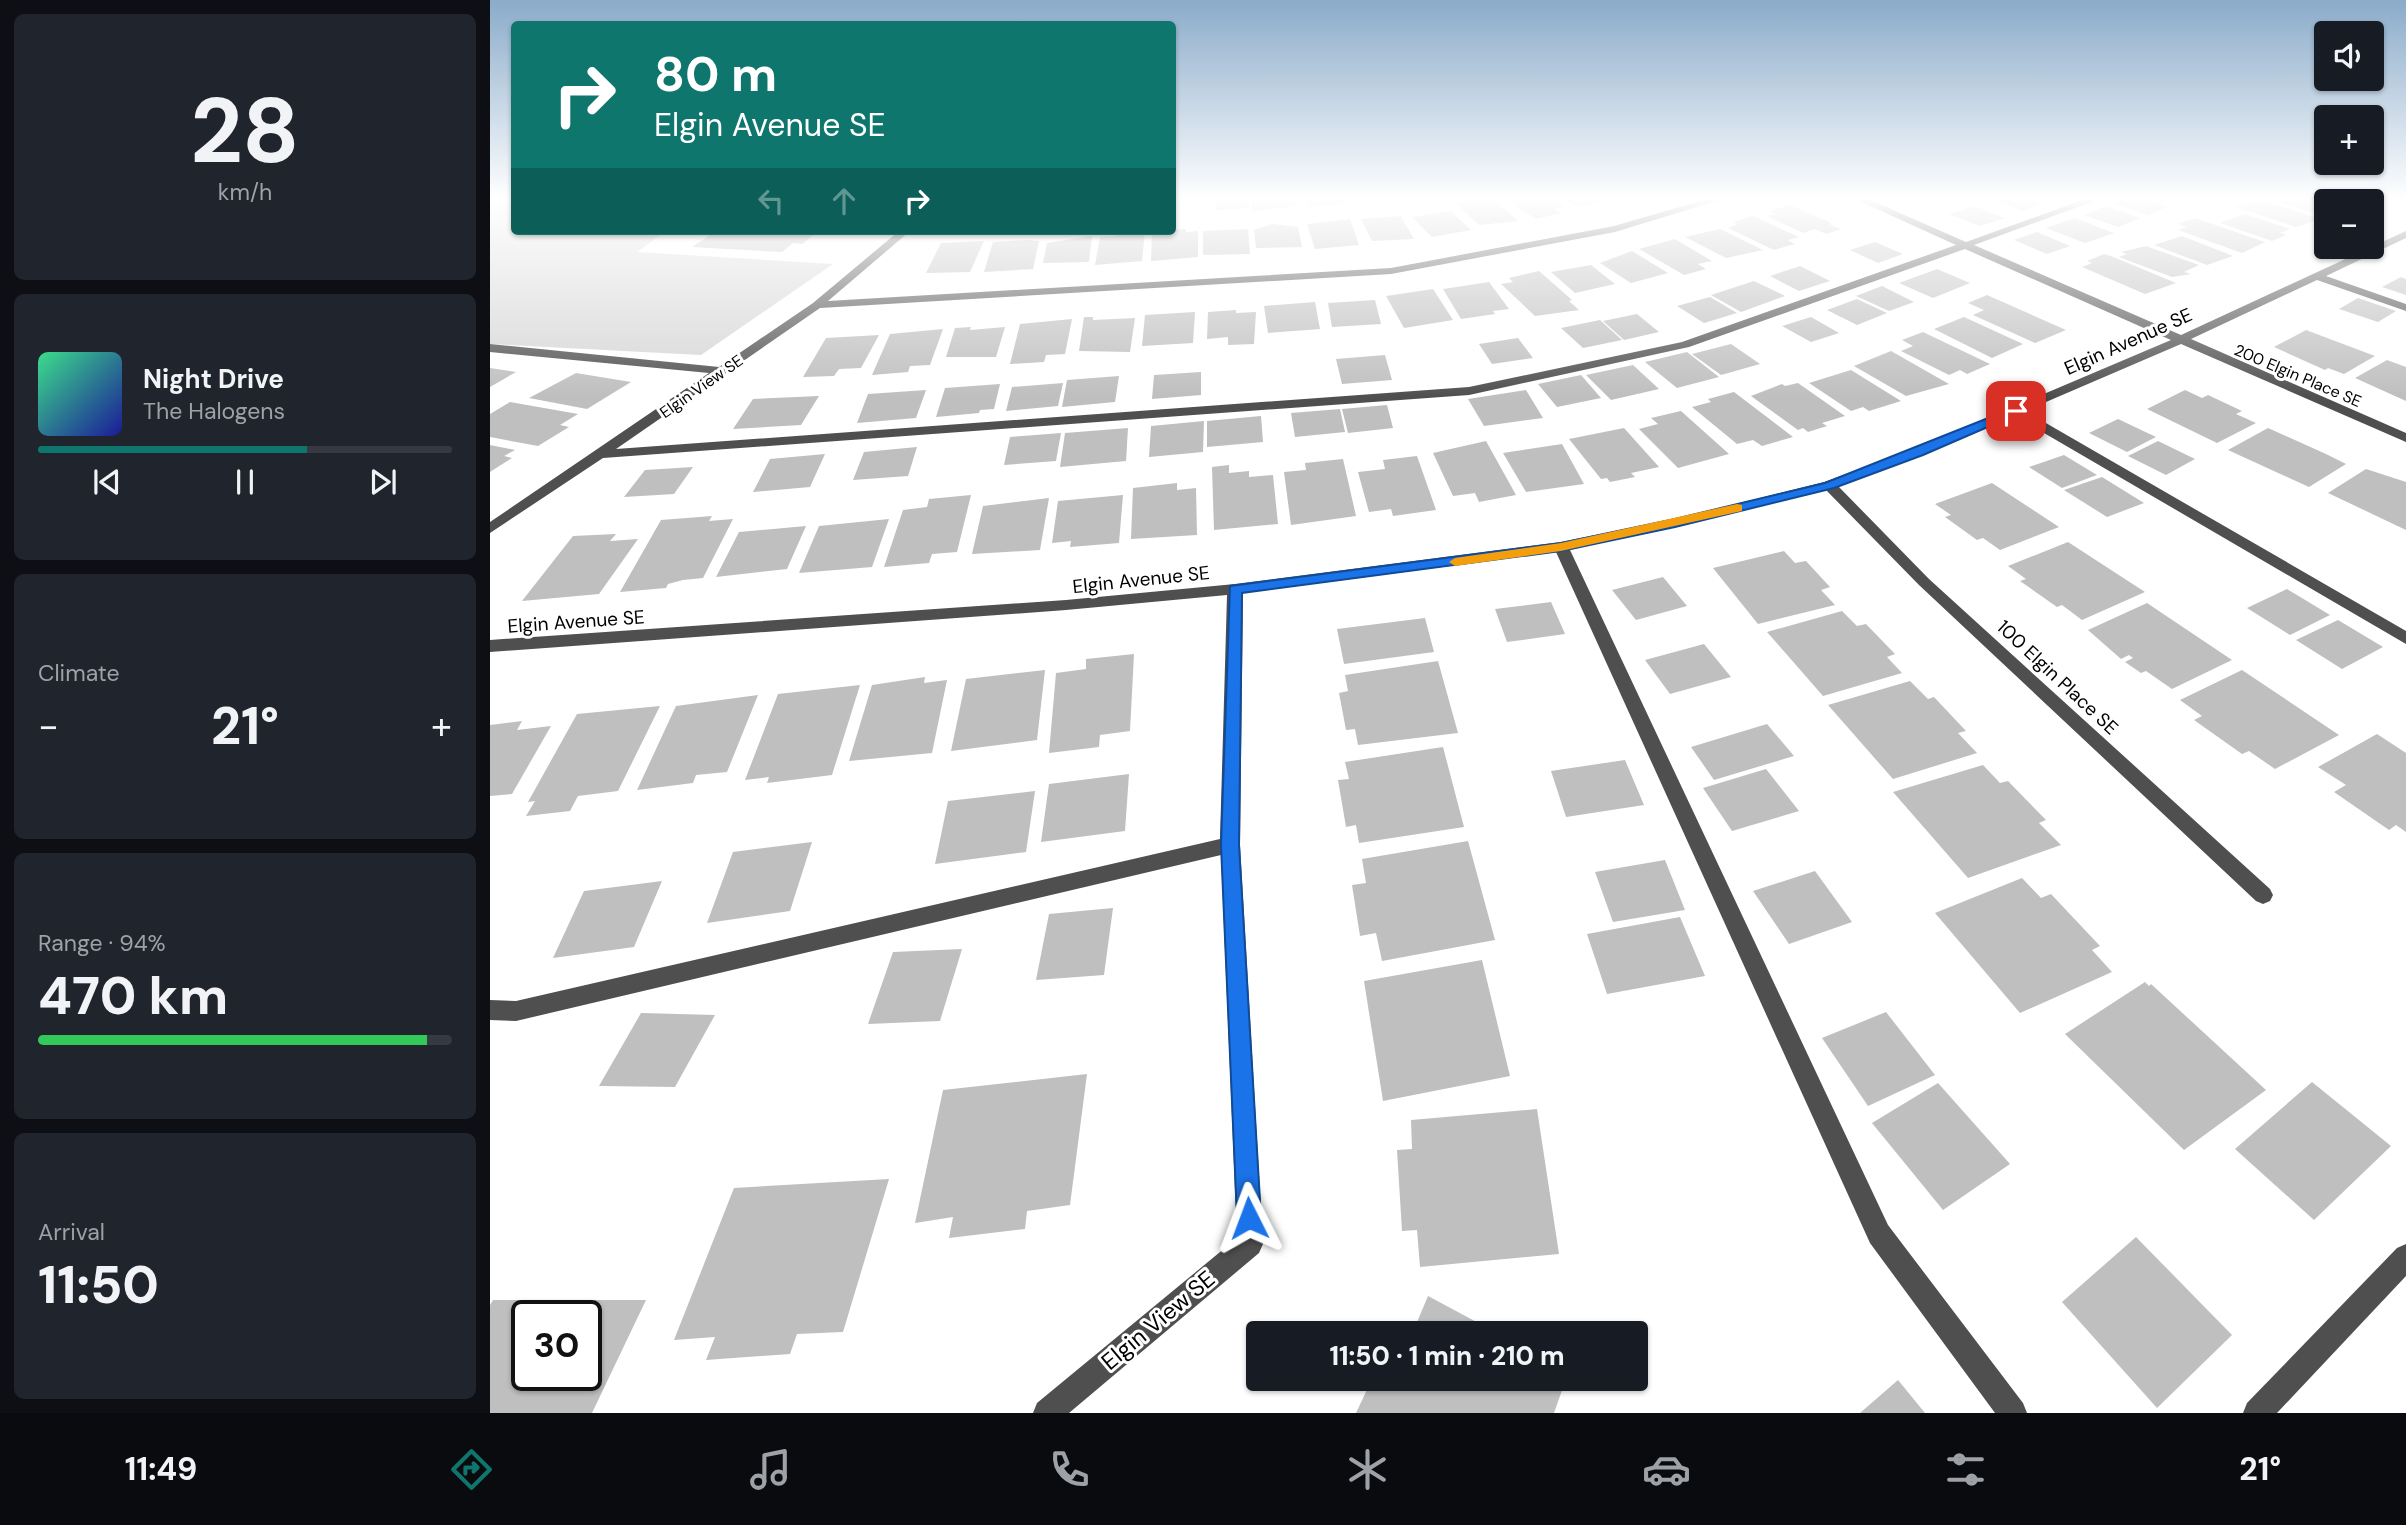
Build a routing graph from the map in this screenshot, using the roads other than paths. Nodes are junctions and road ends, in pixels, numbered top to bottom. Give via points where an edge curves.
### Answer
1 (865, 265) edge
2 (1423, 265) edge
3 (1912, 265) edge
4 (2012, 265) edge
5 (2340, 265) edge
6 (2317, 276) junction
7 (817, 305) junction
8 (2406, 308) edge
9 (2178, 341) junction
10 (490, 348) edge
11 (724, 371) junction
12 (2016, 411) junction
13 (2406, 438) edge
14 (601, 454) junction
15 (1829, 485) junction
16 (490, 530) edge
17 (1561, 547) junction
18 (1235, 589) junction
19 (2406, 638) edge
20 (490, 646) edge
21 (1230, 845) junction
22 (2263, 895) dead end
23 (490, 1010) edge
24 (2406, 1257) edge
25 (1046, 1413) edge
26 (2013, 1413) edge
27 (2257, 1413) edge

1 - 7 street, Elgin View SE
2 - 7 street via 1391,271
3 - 14 street via 1685,345 1469,391
4 - 9 street, 200 Elgin Place SE
5 - 6 street, Elgin Avenue SE
6 - 8 street
6 - 9 street, Elgin Avenue SE
7 - 11 street, Elgin View SE
9 - 12 street, Elgin Avenue SE
9 - 13 street, 200 Elgin Place SE
10 - 11 street
11 - 14 street, Elgin View SE
12 - 15 street, Elgin Avenue SE
12 - 19 street
14 - 16 street, Elgin View SE
15 - 17 street, Elgin Avenue SE
15 - 22 street, 100 Elgin Place SE via 1924,582
17 - 18 street, Elgin Avenue SE
17 - 26 street via 1880,1234
18 - 20 street, Elgin Avenue SE via 1066,606
18 - 21 street, Elgin View SE
21 - 23 street via 516,1011
21 - 25 street, Elgin View SE via 1250,1244
24 - 27 street

